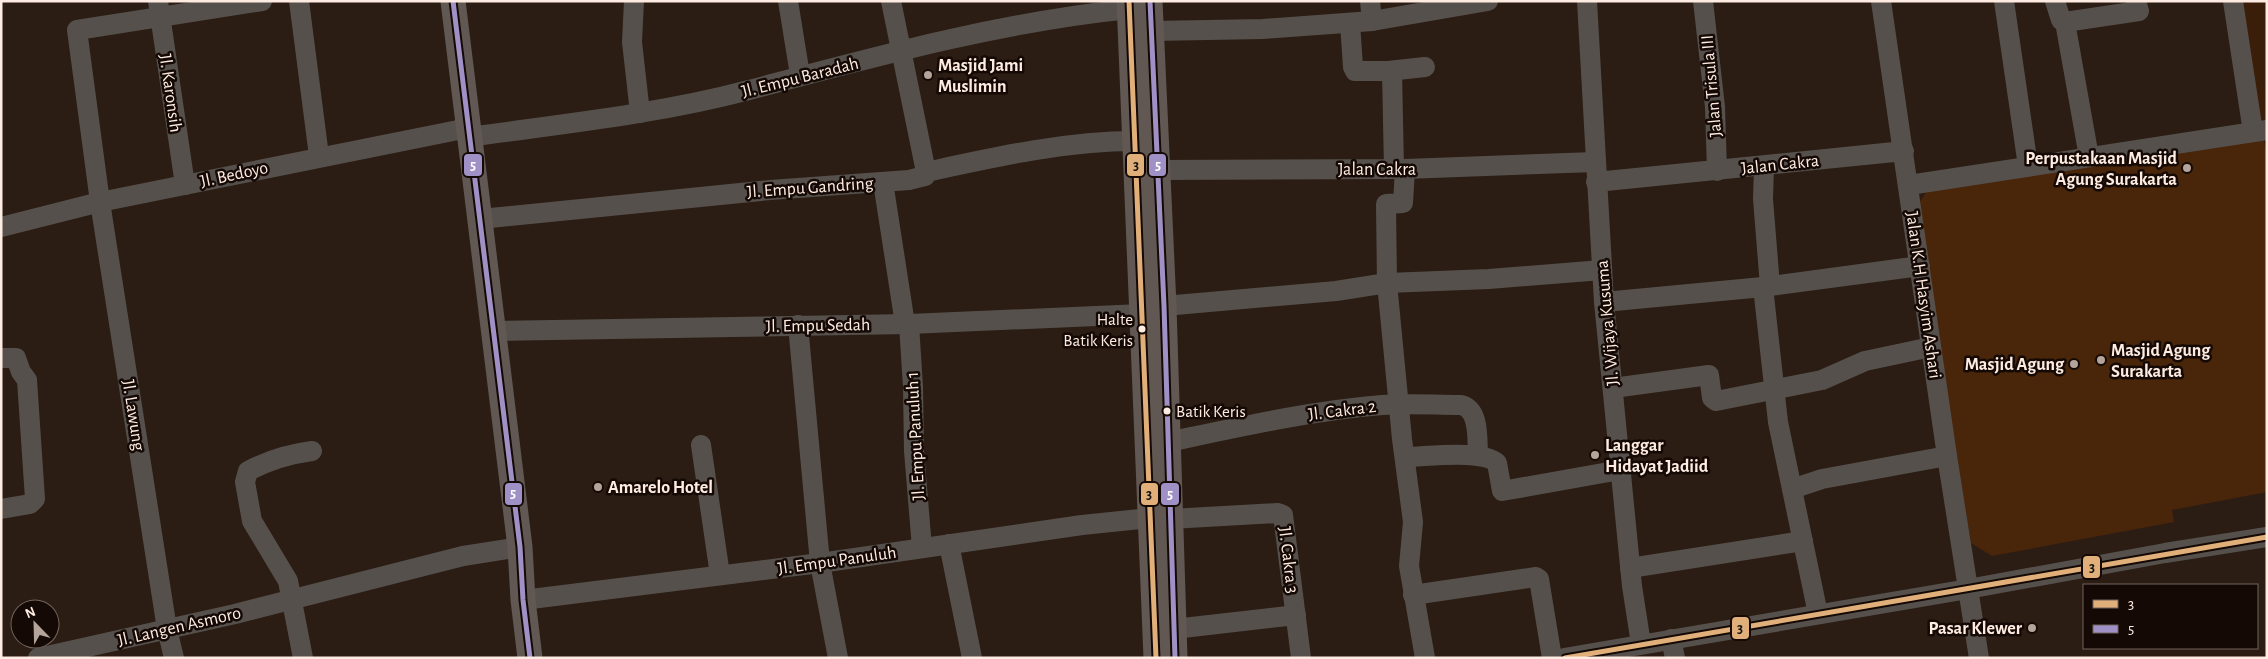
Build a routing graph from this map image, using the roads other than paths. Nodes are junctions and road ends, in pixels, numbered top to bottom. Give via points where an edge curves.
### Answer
1 (262, 1) edge
2 (299, 1) edge
3 (453, 1) edge
4 (634, 1) edge
5 (788, 1) edge
6 (891, 1) edge
7 (1488, 1) edge
8 (1587, 1) edge
9 (1703, 1) edge
10 (1881, 1) edge
11 (2004, 1) edge
12 (2055, 1) edge
13 (2136, 1) edge
14 (2233, 1) edge
15 (1136, 4) edge
16 (159, 9) edge
17 (1371, 11) edge
18 (2065, 22) junction
19 (1350, 23) junction
20 (1152, 31) junction
21 (901, 50) junction
22 (1425, 67) dead end
23 (1392, 71) junction
24 (800, 75) junction
25 (640, 112) junction
26 (2260, 131) edge
27 (469, 132) junction
28 (1136, 141) junction
29 (1904, 151) junction
30 (319, 156) junction
31 (2089, 157) junction
32 (1595, 162) junction
33 (1764, 166) junction
34 (2028, 166) junction
35 (1399, 169) junction
36 (1158, 170) junction
37 (1718, 171) junction
38 (926, 172) junction
39 (883, 182) junction
40 (1596, 182) junction
41 (185, 185) junction
42 (1908, 185) junction
43 (100, 202) junction
44 (480, 219) junction
45 (1, 227) edge
46 (1920, 266) junction
47 (1602, 270) junction
48 (1388, 283) junction
49 (1766, 286) junction
50 (1604, 302) junction
51 (1149, 309) junction
52 (907, 324) junction
53 (798, 325) junction
54 (494, 331) junction
55 (1931, 347) junction
56 (1, 358) edge
57 (1613, 388) junction
58 (1775, 389) junction
59 (1399, 404) junction
60 (1168, 442) junction
61 (701, 445) dead end
62 (312, 451) dead end
63 (1478, 456) junction
64 (1947, 456) junction
65 (1405, 457) junction
66 (1620, 470) junction
67 (1792, 489) junction
68 (1, 509) edge
69 (1160, 518) junction
70 (2267, 538) edge
71 (1803, 541) junction
72 (950, 544) junction
73 (520, 548) junction
74 (922, 548) junction
75 (820, 563) junction
76 (1630, 568) junction
77 (720, 575) junction
78 (1968, 589) junction
79 (1413, 595) junction
80 (290, 599) junction
81 (523, 600) junction
82 (1818, 614) junction
83 (1296, 615) junction
84 (168, 629) junction
85 (1174, 629) junction
86 (1641, 644) junction
87 (1673, 648) edge
88 (38, 658) edge
89 (174, 658) edge
90 (303, 658) edge
91 (530, 658) edge
92 (838, 658) edge
93 (972, 658) edge
94 (1156, 658) edge
95 (1174, 658) edge
96 (1301, 658) edge
97 (1425, 658) edge
98 (1552, 658) edge
99 (1564, 658) edge
100 (1979, 658) edge

1 - 16 street
2 - 30 street
3 - 27 main road
4 - 25 street via 632,42
5 - 24 street
6 - 21 street
7 - 17 street
8 - 32 street, Jl. Wijaya Kusuma
9 - 37 street, Jalan Trisula III via 1715,107
10 - 29 street, Jalan K.H Hasyim Ashari
11 - 34 street
12 - 18 street via 2061,20
13 - 18 street via 2139,11
14 - 26 street
15 - 20 main road
15 - 21 street, Jl. Empu Baradah via 1040,20
15 - 28 main road
16 - 41 street, Jl. Karonsih
16 - 43 street, Jl. Lawung via 77,30
17 - 19 street
18 - 31 street
19 - 20 street
19 - 23 street via 1355,71
20 - 36 main road
21 - 24 street, Jl. Empu Baradah
21 - 38 street
22 - 23 street
23 - 35 street
24 - 25 street, Jl. Empu Baradah via 748,90
25 - 27 street, Jl. Empu Baradah
26 - 31 street
27 - 30 street, Jl. Bedoyo
27 - 44 main road
28 - 38 street, Jl. Empu Gandring via 1055,147
28 - 51 main road
29 - 33 street, Jalan Cakra
29 - 42 street, Jalan K.H Hasyim Ashari
30 - 41 street, Jl. Bedoyo
31 - 34 street
32 - 35 street, Jalan Cakra
32 - 40 street, Jl. Wijaya Kusuma
33 - 37 street, Jalan Cakra
33 - 49 street
34 - 42 street
35 - 36 street, Jalan Cakra
35 - 48 street via 1403,203 1386,204
36 - 51 main road
37 - 40 street, Jalan Cakra
38 - 39 street, Jl. Empu Gandring via 927,175 916,179
39 - 44 street, Jl. Empu Gandring
39 - 52 street, Jl. Empu Panuluh 1
40 - 47 street, Jl. Wijaya Kusuma
41 - 43 street, Jl. Bedoyo
42 - 46 street, Jalan K.H Hasyim Ashari
43 - 45 street, Jl. Bedoyo
43 - 84 street, Jl. Lawung
44 - 54 main road
46 - 49 street
46 - 55 street, Jalan K.H Hasyim Ashari
47 - 48 street, Jl. Empu Sedah via 1489,280
47 - 50 street, Jl. Wijaya Kusuma
48 - 51 street, Jl. Empu Sedah
48 - 59 street
49 - 50 street
49 - 58 street
50 - 57 street, Jl. Wijaya Kusuma
51 - 52 street, Jl. Empu Sedah
51 - 60 main road
51 - 69 main road
52 - 53 street, Jl. Empu Sedah
52 - 74 street, Jl. Empu Panuluh 1
53 - 54 street, Jl. Empu Sedah
53 - 75 street
54 - 73 main road
55 - 58 street via 1865,361 1822,380
55 - 64 street, Jalan K.H Hasyim Ashari
56 - 68 street via 16,358 20,372 27,380 35,496 35,502 30,504
57 - 58 street via 1709,368 1714,400
57 - 66 street, Jl. Wijaya Kusuma
58 - 67 street via 1778,422
59 - 60 street, Jl. Cakra 2 via 1275,420
59 - 63 street, Jl. Cakra 2 via 1468,407 1474,416
59 - 65 street
60 - 69 main road
61 - 77 street
62 - 80 street via 287,455 248,470 245,482 252,521 288,581
63 - 65 street
63 - 66 street via 1496,461 1501,491
64 - 67 street via 1822,479
64 - 78 street, Jalan K.H Hasyim Ashari
65 - 79 street via 1413,522 1409,566
66 - 76 street, Jl. Wijaya Kusuma
67 - 71 street
69 - 72 street, Jl. Empu Panuluh via 1082,525
69 - 83 street, Jl. Cakra 3 via 1278,513 1283,516
69 - 85 main road
69 - 94 main road
70 - 78 street
71 - 76 street
71 - 82 street
72 - 74 street, Jl. Empu Panuluh
72 - 93 street
73 - 80 street, Jl. Langen Asmoro via 463,556
73 - 81 main road
74 - 75 street, Jl. Empu Panuluh
75 - 77 street, Jl. Empu Panuluh
75 - 92 street
76 - 86 street, Jl. Wijaya Kusuma
77 - 81 street, Jl. Empu Panuluh
78 - 82 street
78 - 100 street, Jalan K.H Hasyim Ashari
79 - 97 street
79 - 98 street via 1536,577
80 - 84 street, Jl. Langen Asmoro
80 - 90 street
81 - 91 main road
82 - 87 street
83 - 85 street
83 - 96 street, Jl. Cakra 3
84 - 88 street, Jl. Langen Asmoro
84 - 89 street, Jl. Lawung
85 - 95 main road
86 - 87 street
86 - 99 street

